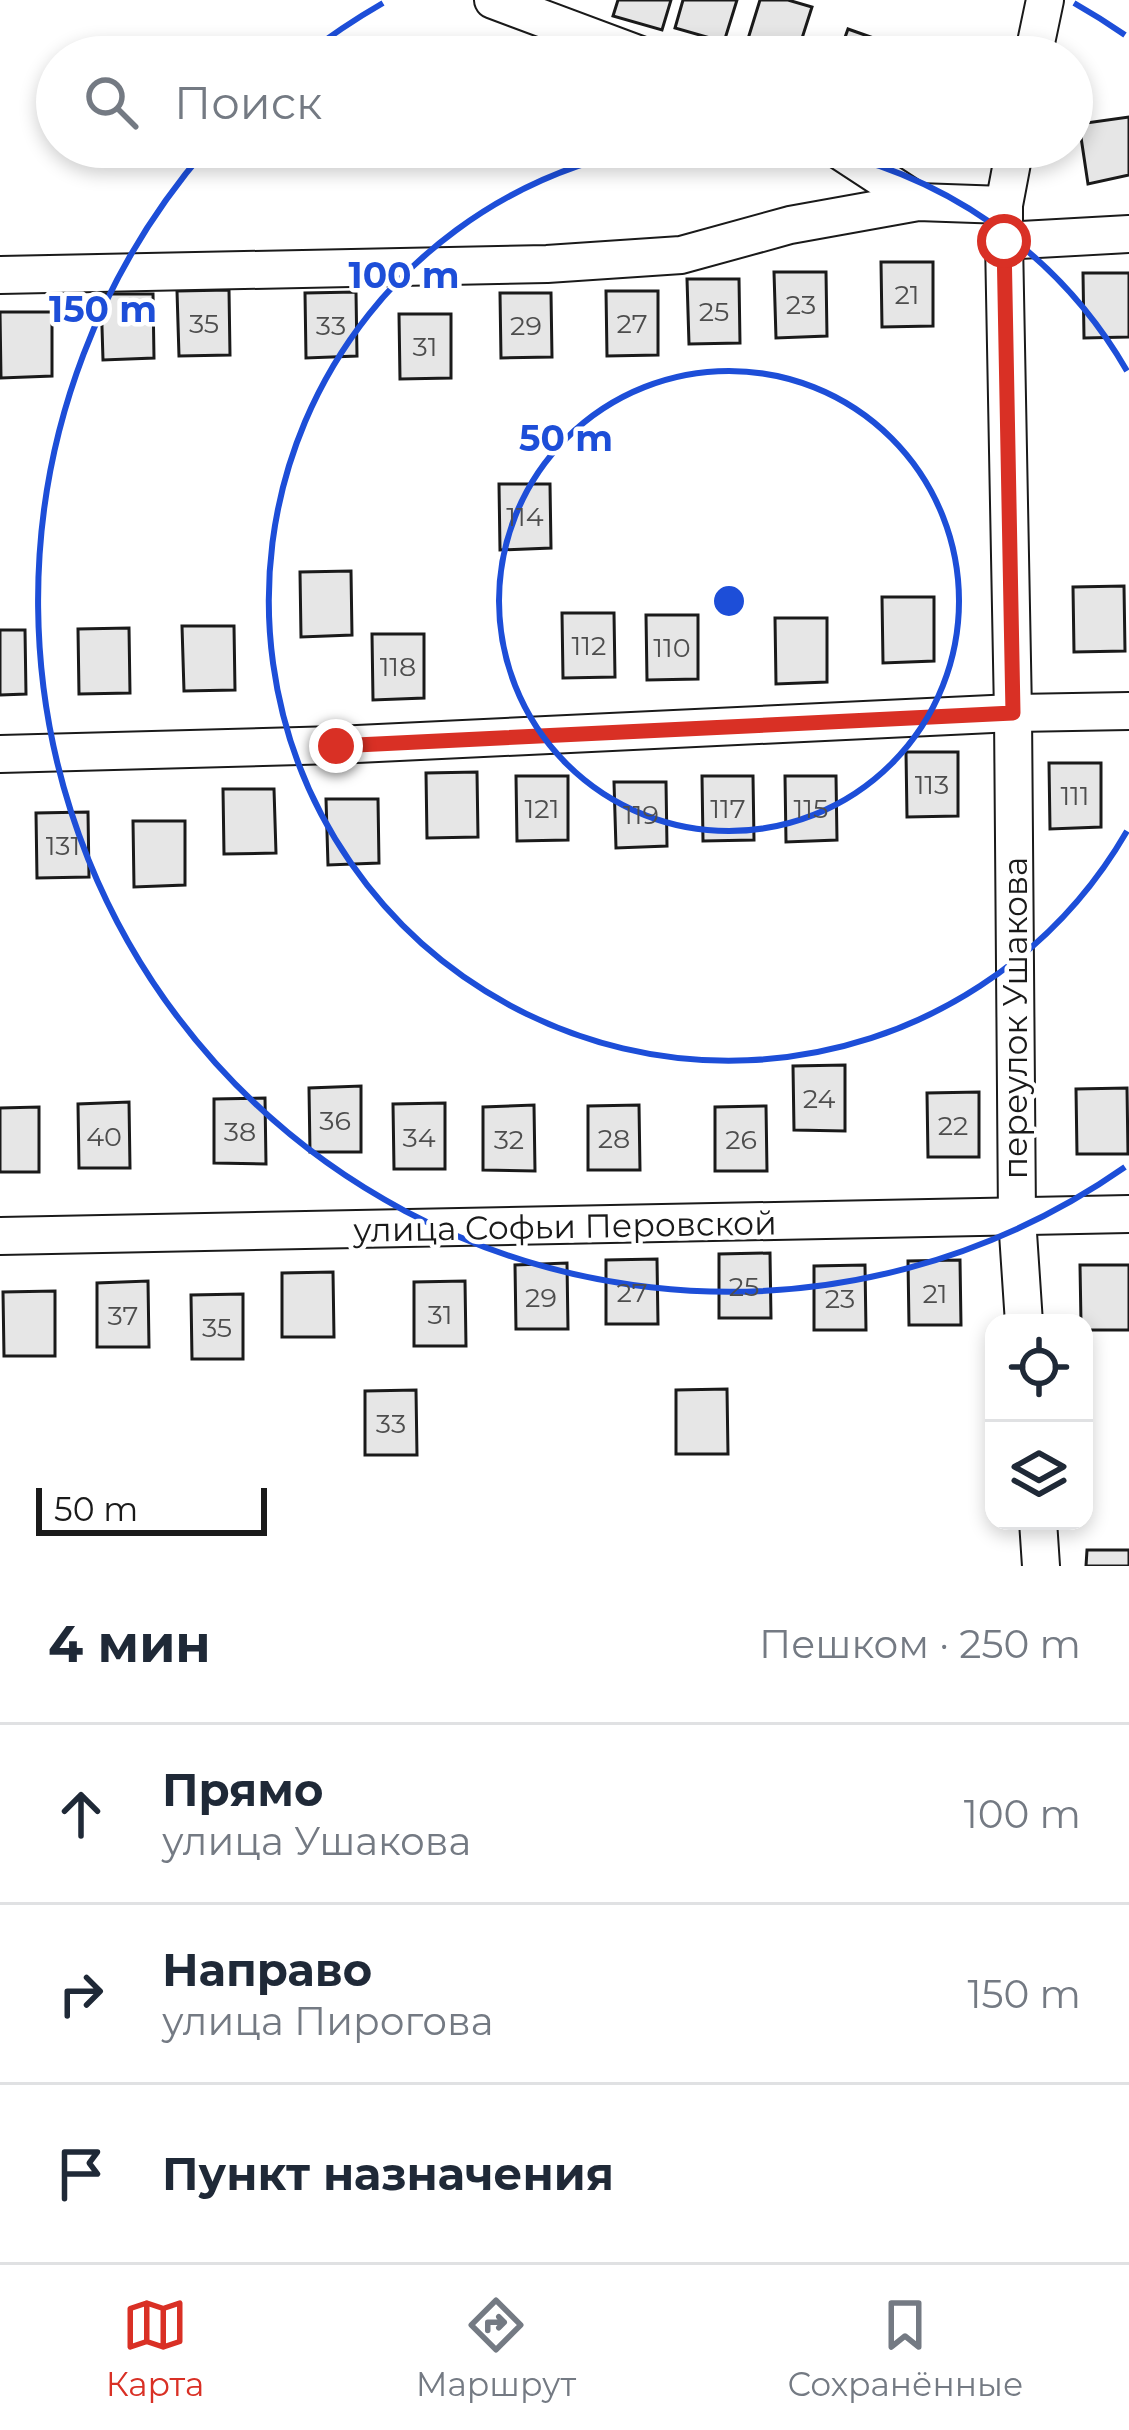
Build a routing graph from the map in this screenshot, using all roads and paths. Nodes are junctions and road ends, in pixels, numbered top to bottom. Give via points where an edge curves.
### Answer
1 (493, 0) edge
2 (1045, 0) edge
3 (590, 36) edge
4 (1037, 36) edge
5 (866, 168) edge
6 (1012, 168) edge
7 (918, 202) junction
8 (1004, 223) junction
9 (1129, 234) edge
10 (0, 275) edge
11 (1129, 710) edge
12 (1013, 713) junction
13 (0, 754) edge
14 (1129, 1214) edge
15 (1017, 1218) junction
16 (0, 1237) edge
17 (1023, 1314) edge
18 (1038, 1530) edge
19 (1041, 1566) edge

1 - 3 street
2 - 4 street
5 - 7 street
6 - 8 street, переулок Ушакова
7 - 8 street
7 - 10 street via 682,255
8 - 9 street
8 - 12 street, переулок Ушакова
11 - 12 street
12 - 13 street
12 - 15 street, переулок Ушакова
14 - 15 street, улица Софьи Перовской
15 - 16 street, улица Софьи Перовской
15 - 17 street, переулок Ушакова
18 - 19 street

